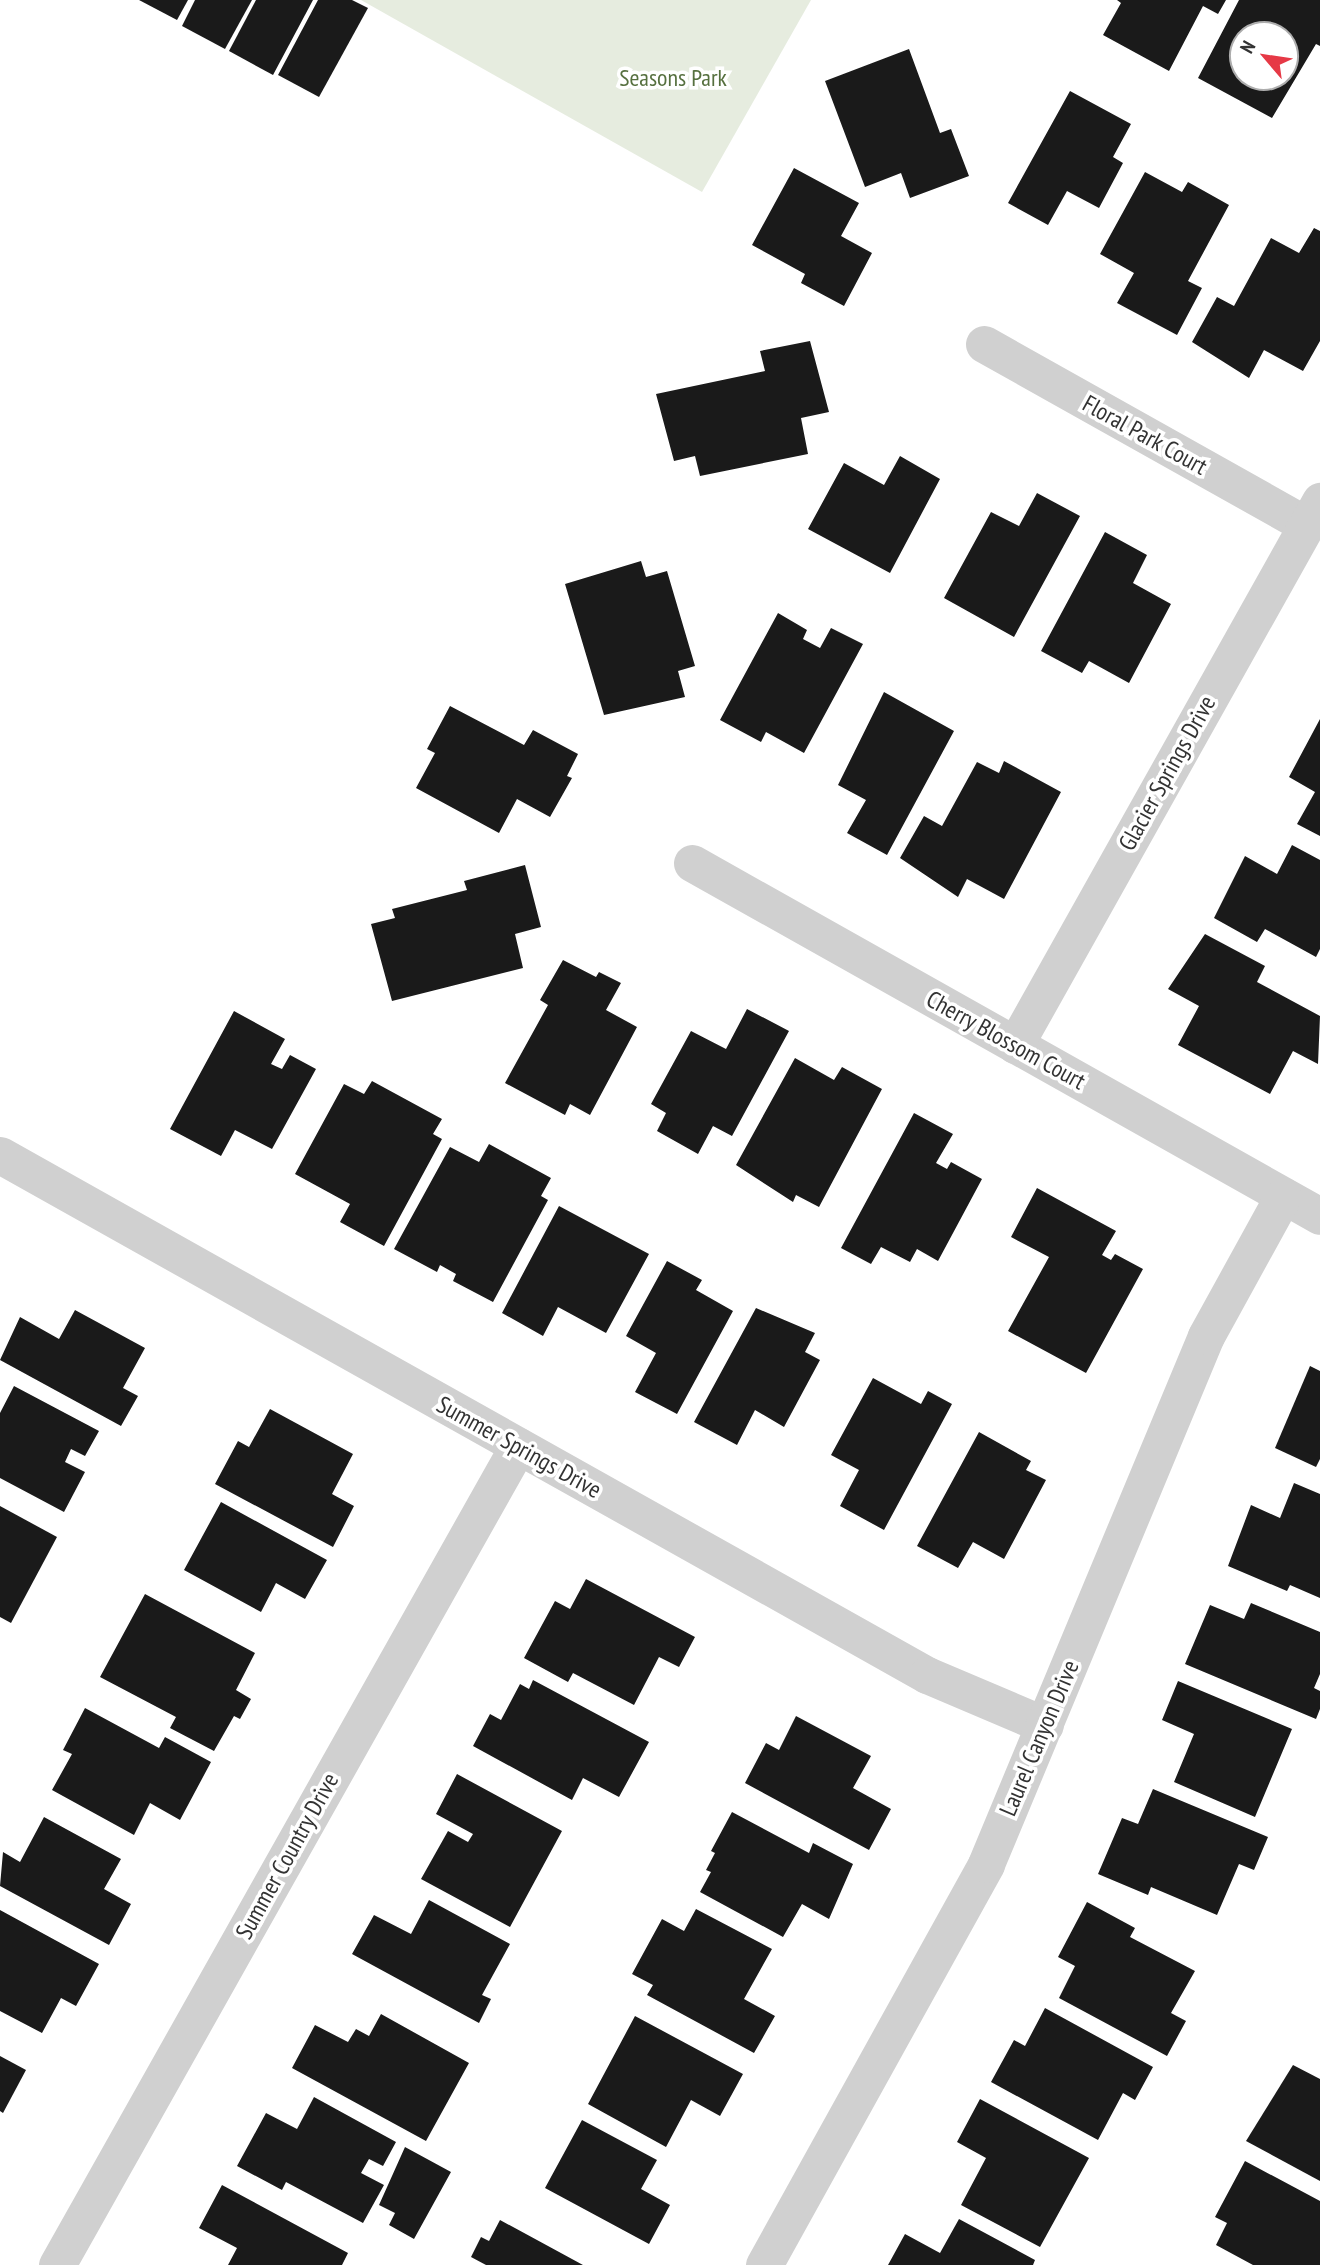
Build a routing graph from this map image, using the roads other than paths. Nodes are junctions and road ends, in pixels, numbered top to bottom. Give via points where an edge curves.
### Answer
1 (984, 344) dead end
2 (1313, 513) edge
3 (692, 863) dead end
4 (1015, 1045) junction
5 (0, 1155) edge
6 (1283, 1196) junction
7 (1320, 1216) edge
8 (518, 1446) junction
9 (1045, 1725) junction
10 (57, 2265) edge
11 (764, 2265) edge

1 - 2 street, Floral Park Court
2 - 4 street, Glacier Springs Drive
3 - 4 street, Cherry Blossom Court
4 - 6 street, Cherry Blossom Court
5 - 8 street, Summer Springs Drive
6 - 7 street, Cherry Blossom Court
6 - 9 street, Laurel Canyon Drive via 1206,1336
8 - 9 street, Summer Springs Drive via 927,1675
8 - 10 street, Summer Country Drive
9 - 11 street, Laurel Canyon Drive via 953,1929

